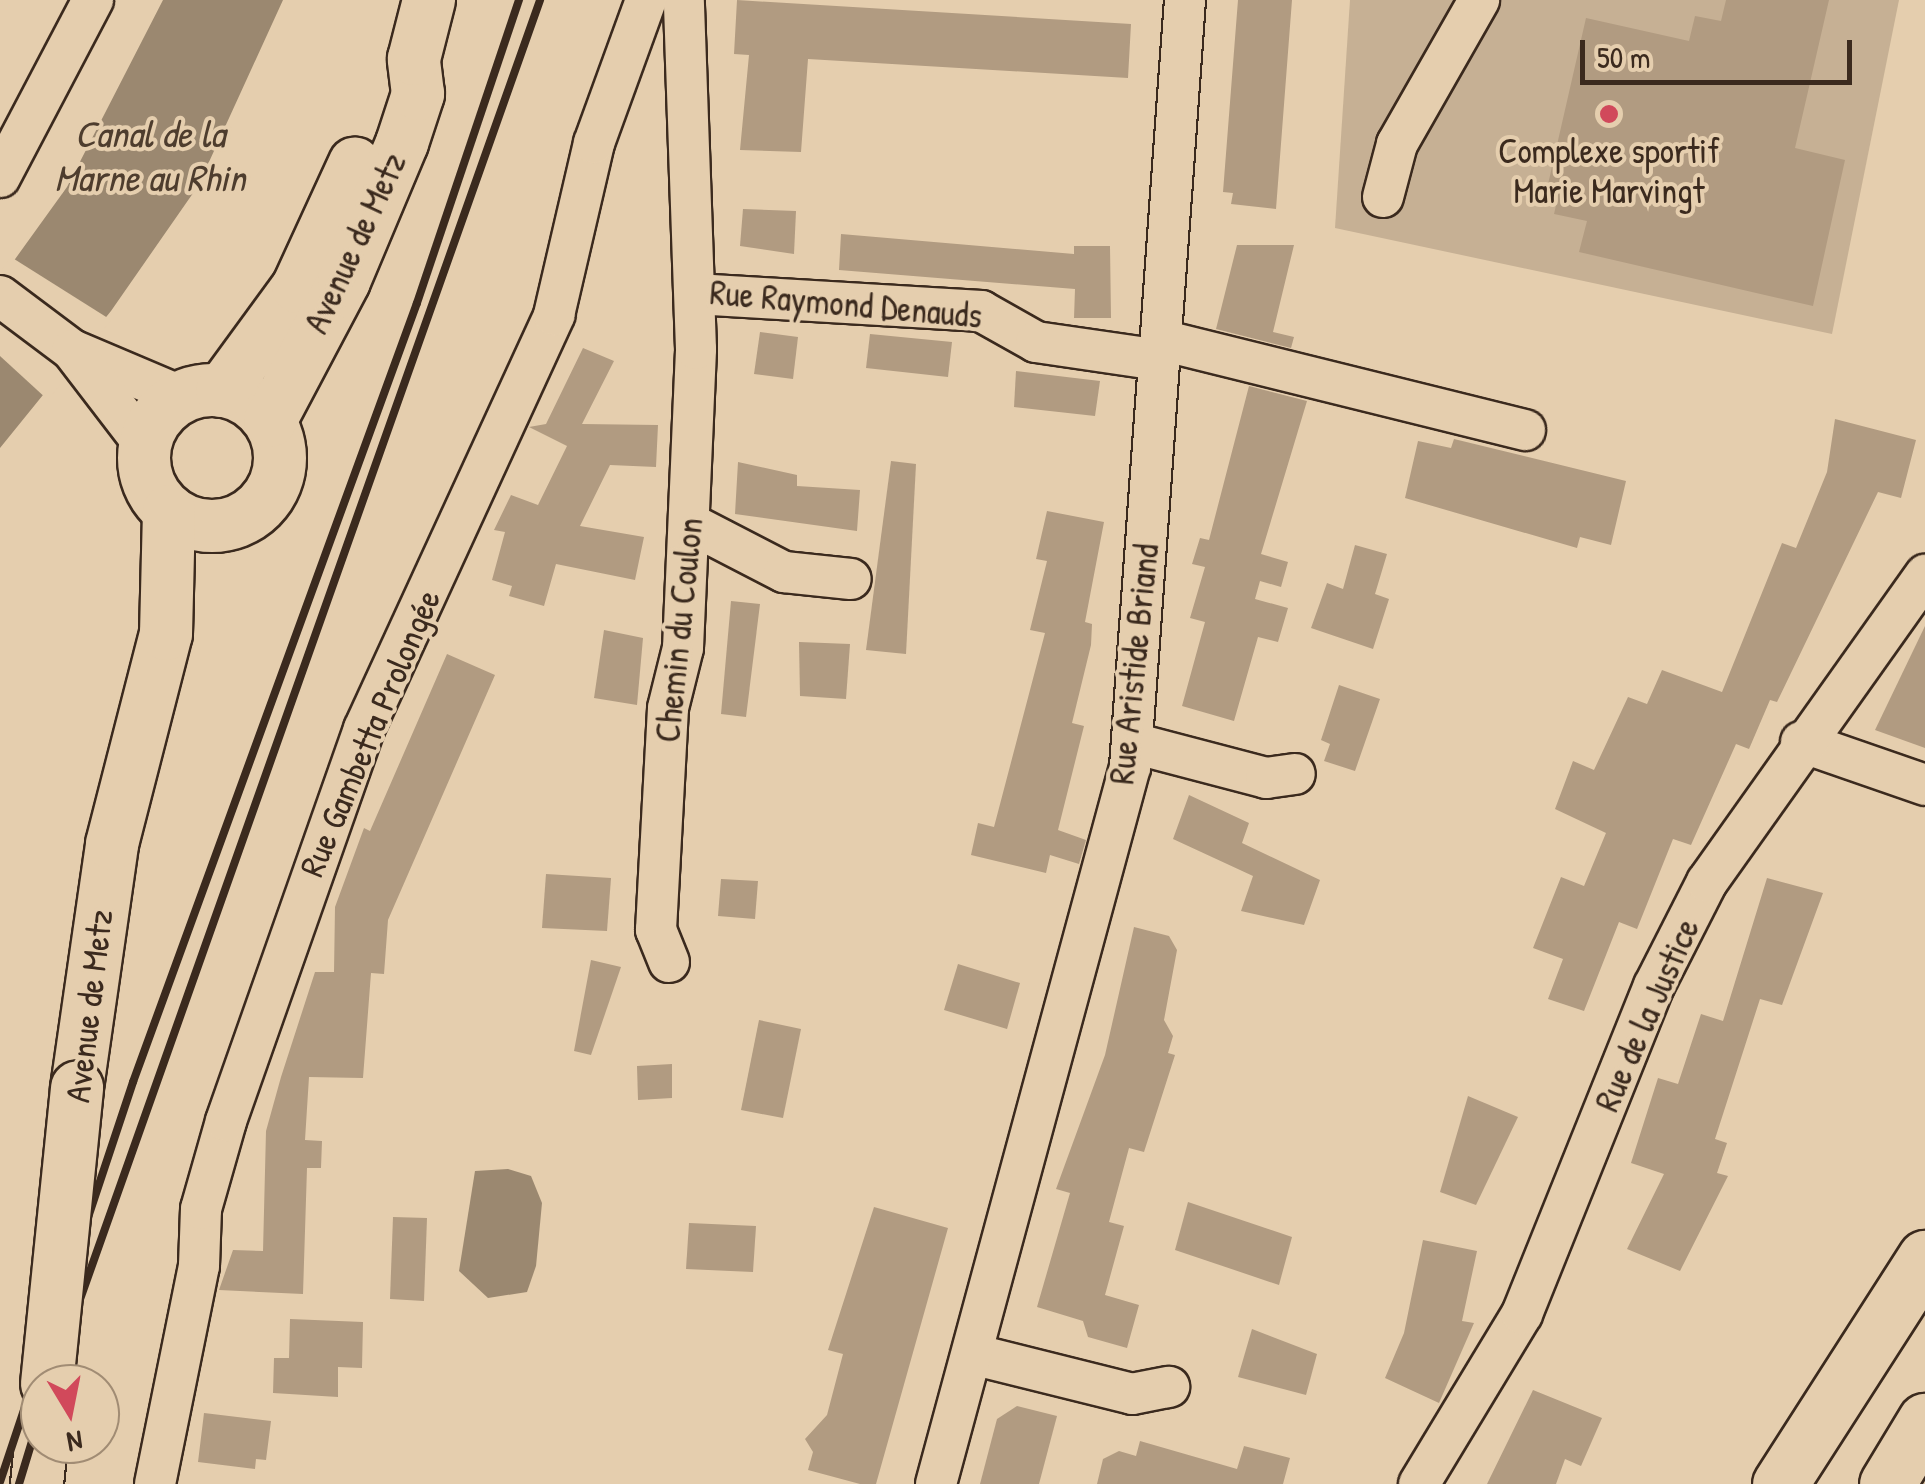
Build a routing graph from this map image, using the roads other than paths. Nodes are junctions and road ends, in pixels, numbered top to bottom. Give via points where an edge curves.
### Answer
1 (92, 0) edge
2 (429, 0) edge
3 (646, 0) edge
4 (684, 0) edge
5 (1186, 0) edge
6 (1479, 0) edge
7 (414, 59) junction
8 (0, 177) edge
9 (1383, 197) dead end
10 (695, 294) junction
11 (0, 296) edge
12 (72, 350) junction
13 (1160, 350) junction
14 (202, 394) junction
15 (270, 422) junction
16 (1525, 430) dead end
17 (145, 445) junction
18 (169, 511) junction
19 (236, 522) junction
20 (692, 524) junction
21 (1925, 574) edge
22 (851, 579) dead end
23 (166, 634) junction
24 (1801, 742) junction
25 (1133, 743) junction
26 (1295, 774) dead end
27 (1925, 785) edge
28 (670, 962) dead end
29 (1925, 1258) edge
30 (972, 1354) junction
31 (49, 1364) edge
32 (1169, 1387) dead end
33 (1925, 1421) edge
34 (155, 1484) edge
35 (936, 1484) edge
36 (1419, 1484) edge
37 (1780, 1484) edge
38 (1887, 1484) edge

1 - 8 street
2 - 7 main road, Avenue de Metz
3 - 34 street, Rue Gambetta Prolongée via 594,143 554,315 364,729 226,1121 201,1210 199,1266
4 - 10 street, Rue Raymond Denauds
5 - 13 street, Rue Aristide Briand
6 - 9 street via 1397,144
7 - 14 main road, Avenue de Metz via 386,86 298,287
7 - 15 main road, Avenue de Metz via 418,94 402,143 344,282
10 - 13 street, Rue Raymond Denauds via 981,312 1036,342
10 - 20 street, Chemin du Coulon
11 - 12 street
12 - 14 street
12 - 17 street
13 - 16 street, Rue Raymond Denauds
13 - 25 street, Rue Aristide Briand
14 - 15 main road
14 - 17 main road via 152,425
15 - 19 main road via 280,468 272,491
17 - 18 main road via 153,492
18 - 19 main road via 189,523
18 - 23 main road, Avenue de Metz
19 - 23 main road, Avenue de Metz
20 - 22 street via 784,572
20 - 28 street, Chemin du Coulon via 683,648 668,708 656,930
21 - 24 street, Rue de la Justice
23 - 31 main road, Avenue de Metz, bridge via 112,844 77,1088
24 - 27 street
24 - 36 street, Rue de la Justice via 1678,936 1522,1314
25 - 26 street via 1266,778
25 - 30 street, Rue Aristide Briand
29 - 37 highway
30 - 32 street via 1132,1394
30 - 35 street, Rue Aristide Briand
33 - 38 highway

